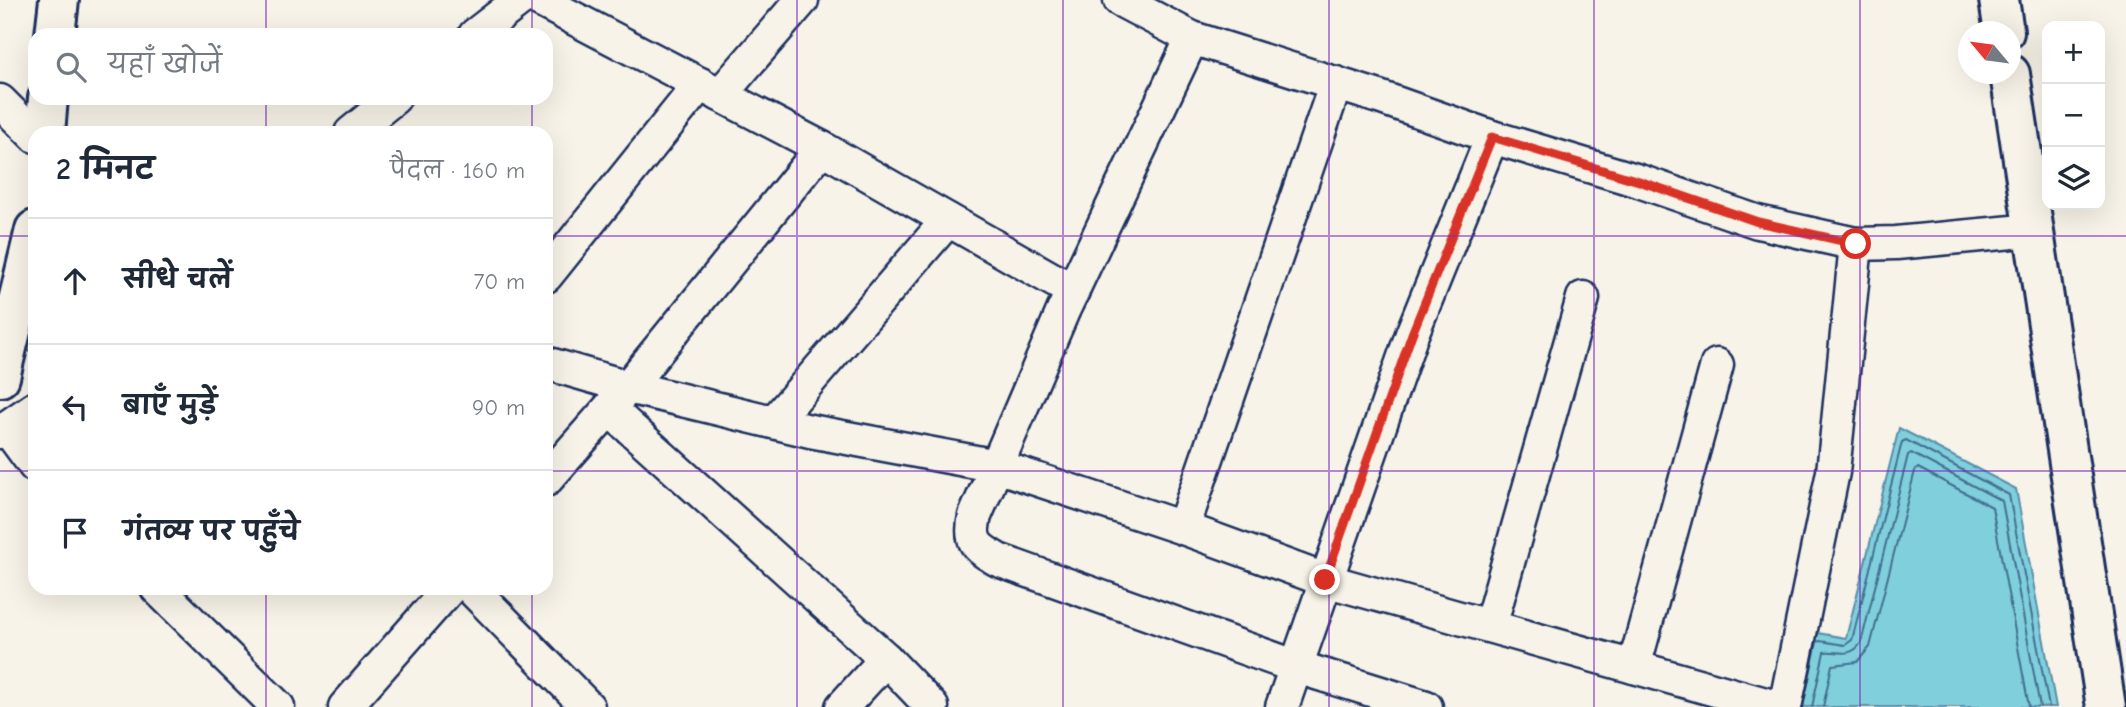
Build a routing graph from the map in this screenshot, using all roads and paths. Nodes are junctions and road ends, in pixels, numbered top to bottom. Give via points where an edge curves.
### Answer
1 (59, 0) edge
2 (520, 0) edge
3 (539, 0) edge
4 (802, 0) edge
5 (1120, 0) edge
6 (1999, 0) edge
7 (2002, 21) edge
8 (56, 28) edge
9 (484, 28) edge
10 (1192, 37) junction
11 (1336, 83) junction
12 (2012, 84) edge
13 (710, 89) junction
14 (0, 101) edge
15 (47, 105) edge
16 (385, 105) edge
17 (46, 126) edge
18 (360, 126) edge
19 (28, 129) edge
20 (1492, 137) junction
21 (822, 148) junction
22 (948, 220) junction
23 (2034, 230) junction
24 (28, 243) edge
25 (1856, 244) junction
26 (553, 268) edge
27 (12, 271) edge
28 (1073, 291) junction
29 (1583, 298) dead end
30 (1717, 365) dead end
31 (553, 366) edge
32 (0, 377) edge
33 (618, 398) junction
34 (28, 413) edge
35 (774, 422) junction
36 (4, 430) edge
37 (28, 458) edge
38 (997, 466) junction
39 (553, 472) edge
40 (1182, 528) junction
41 (1325, 580) junction
42 (164, 595) edge
43 (444, 595) edge
44 (478, 595) edge
45 (1490, 626) junction
46 (886, 659) junction
47 (1297, 667) junction
48 (1634, 667) junction
49 (278, 707) edge
50 (345, 707) edge
51 (588, 707) edge
52 (842, 707) edge
53 (932, 707) edge
54 (1282, 707) edge
55 (1426, 707) edge
56 (1776, 707) edge
57 (1785, 707) edge
58 (2106, 707) edge

1 - 8 main road
2 - 9 street
3 - 13 street
4 - 13 street
5 - 10 street
6 - 7 main road
10 - 11 street
10 - 28 street
11 - 20 street
11 - 40 street
12 - 23 main road
13 - 21 street
13 - 26 street
14 - 19 street
15 - 17 main road
16 - 18 street
20 - 25 street via 1758,222
20 - 41 street via 1412,334
21 - 22 street
21 - 33 street
22 - 28 street
22 - 35 street
23 - 25 street
23 - 58 main road
24 - 27 main road
25 - 57 street via 1833,472
27 - 32 main road
28 - 38 street
29 - 45 street
30 - 48 street
31 - 33 street
33 - 35 street
33 - 39 street
33 - 46 street
34 - 36 street
35 - 38 street
36 - 37 street
38 - 40 street
38 - 47 street via 971,533 984,552
40 - 41 street
41 - 45 street
41 - 47 street
42 - 49 street
43 - 50 street
44 - 51 street
45 - 48 street
46 - 52 street
46 - 53 street
47 - 54 street
47 - 55 street
48 - 56 street

